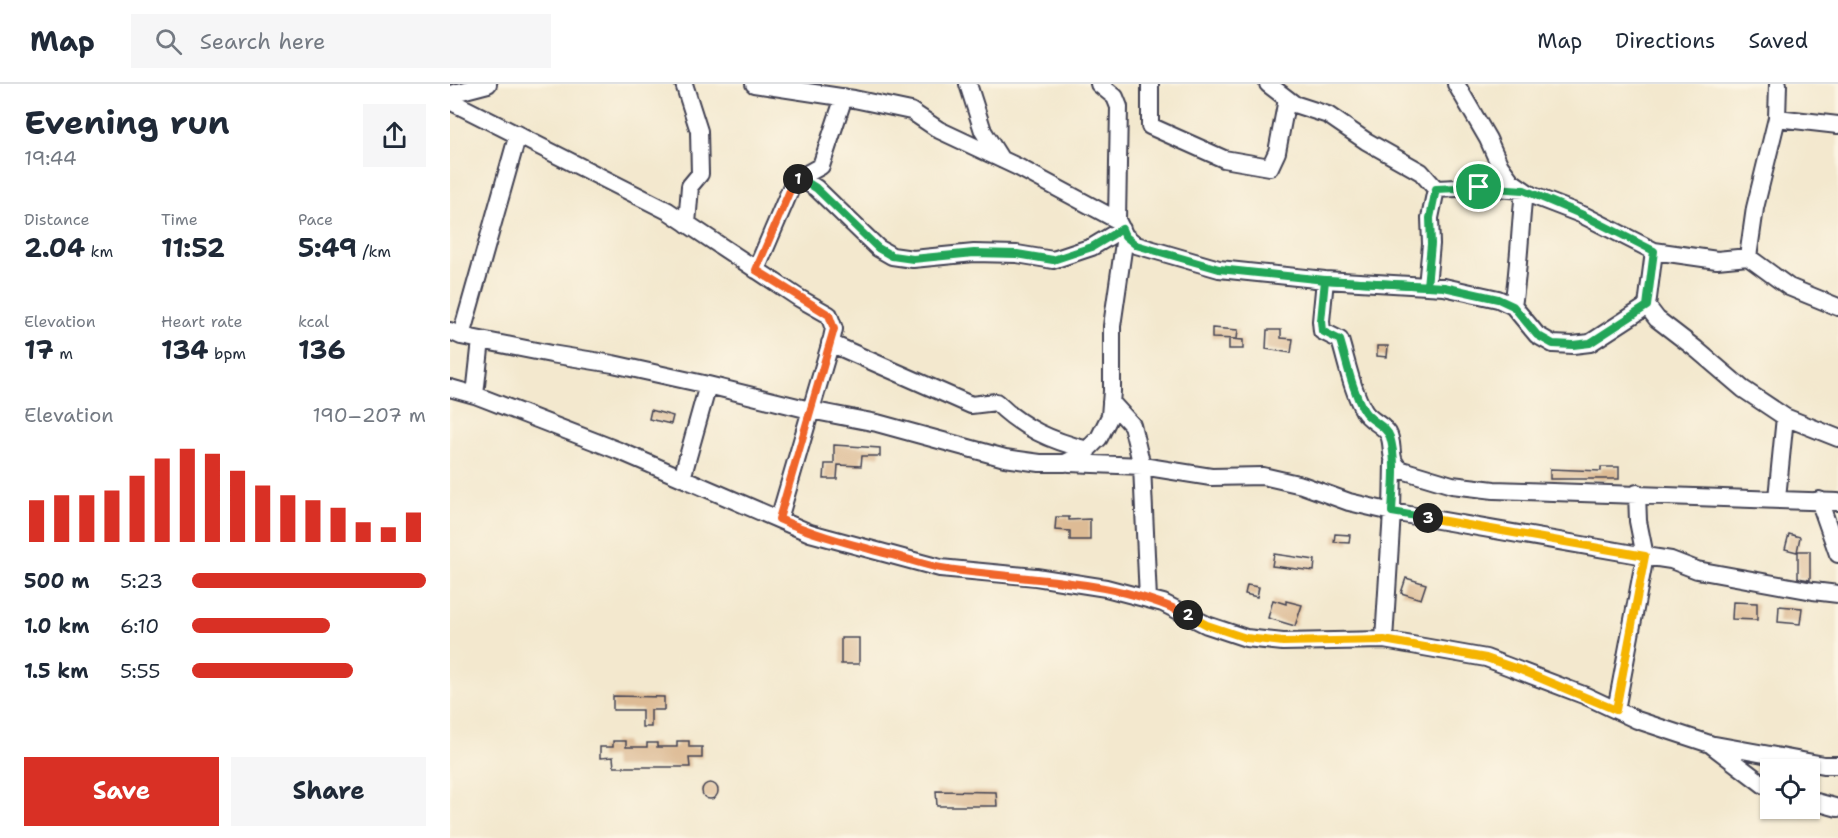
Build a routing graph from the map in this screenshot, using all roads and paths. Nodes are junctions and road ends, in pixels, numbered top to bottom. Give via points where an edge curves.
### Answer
1 (488, 84) edge
2 (684, 84) edge
3 (754, 84) edge
4 (968, 84) edge
5 (1099, 84) edge
6 (1150, 84) edge
7 (1268, 84) edge
8 (1456, 84) edge
9 (1778, 84) edge
10 (450, 94) edge
11 (844, 97) junction
12 (1287, 99) junction
13 (450, 100) edge
14 (1777, 118) junction
15 (1838, 125) edge
16 (518, 134) junction
17 (1001, 159) junction
18 (800, 178) junction
19 (1436, 189) junction
20 (1524, 190) junction
21 (687, 224) junction
22 (1121, 228) junction
23 (1654, 251) junction
24 (1748, 257) junction
25 (756, 270) junction
26 (1325, 280) junction
27 (1427, 286) junction
28 (1513, 306) junction
29 (1647, 306) junction
30 (1838, 308) edge
31 (455, 333) edge
32 (481, 340) junction
33 (830, 343) junction
34 (708, 385) junction
35 (450, 388) edge
36 (475, 395) junction
37 (1111, 402) junction
38 (810, 411) junction
39 (1785, 417) junction
40 (1838, 438) edge
41 (1088, 450) junction
42 (1393, 462) junction
43 (1065, 463) junction
44 (1142, 466) junction
45 (682, 478) junction
46 (1637, 493) junction
47 (1777, 498) junction
48 (1819, 500) junction
49 (1838, 502) edge
50 (1392, 512) junction
51 (779, 519) junction
52 (1838, 554) edge
53 (1645, 556) junction
54 (1838, 594) edge
55 (1148, 599) junction
56 (1384, 640) junction
57 (1616, 710) junction
58 (1710, 744) junction
59 (1838, 765) edge
60 (1760, 782) edge
61 (1820, 803) edge
62 (1838, 808) edge

1 - 10 street
2 - 21 street via 699,131 700,174 690,186
3 - 11 street
4 - 17 street via 983,131
5 - 22 street via 1115,97 1119,107
6 - 12 street via 1150,126 1224,159 1270,167 1277,152
7 - 12 street
8 - 20 street via 1500,166
9 - 14 street
11 - 17 street via 911,111 939,130
11 - 18 street via 821,166
12 - 19 street via 1328,115 1421,172
13 - 16 street
14 - 15 street
14 - 24 street via 1755,208
16 - 21 street
16 - 31 street
17 - 22 street
18 - 22 street via 892,256 913,259 974,253 1017,254 1053,260 1092,247
18 - 25 street via 794,181
19 - 20 street
19 - 27 street via 1430,218
20 - 23 street
20 - 28 street
21 - 25 street
22 - 26 street via 1136,245 1219,269
22 - 37 street via 1112,326
23 - 24 street via 1717,260
23 - 29 street
24 - 30 street via 1789,287
25 - 33 street via 829,315 834,329
26 - 27 street
26 - 42 street via 1322,331 1340,340 1364,411 1389,435
27 - 28 street via 1498,299
28 - 29 street via 1537,335 1553,344 1573,345 1590,343
29 - 39 street via 1657,319 1743,389
31 - 32 street
32 - 34 street
32 - 36 street
33 - 38 street
33 - 41 street via 970,405 996,402 1027,428
34 - 38 street
34 - 45 street
35 - 36 street
36 - 45 street
37 - 41 street via 1110,416
37 - 44 street via 1132,425
38 - 43 street via 877,423 1005,458
38 - 51 street
39 - 40 street
39 - 47 street
41 - 43 street
42 - 46 street via 1402,470 1452,485 1494,490
42 - 50 street
43 - 44 street
44 - 50 street via 1211,477 1263,476
44 - 55 street
45 - 51 street
46 - 47 street
46 - 53 street
47 - 48 street
48 - 49 street
48 - 52 street
50 - 53 street
50 - 56 street
51 - 55 street via 810,533 940,568 1106,588
53 - 54 street via 1697,570
53 - 57 street
55 - 56 street via 1246,638 1283,642
56 - 57 street via 1486,658
57 - 58 street
58 - 59 street
58 - 60 street
61 - 62 street

